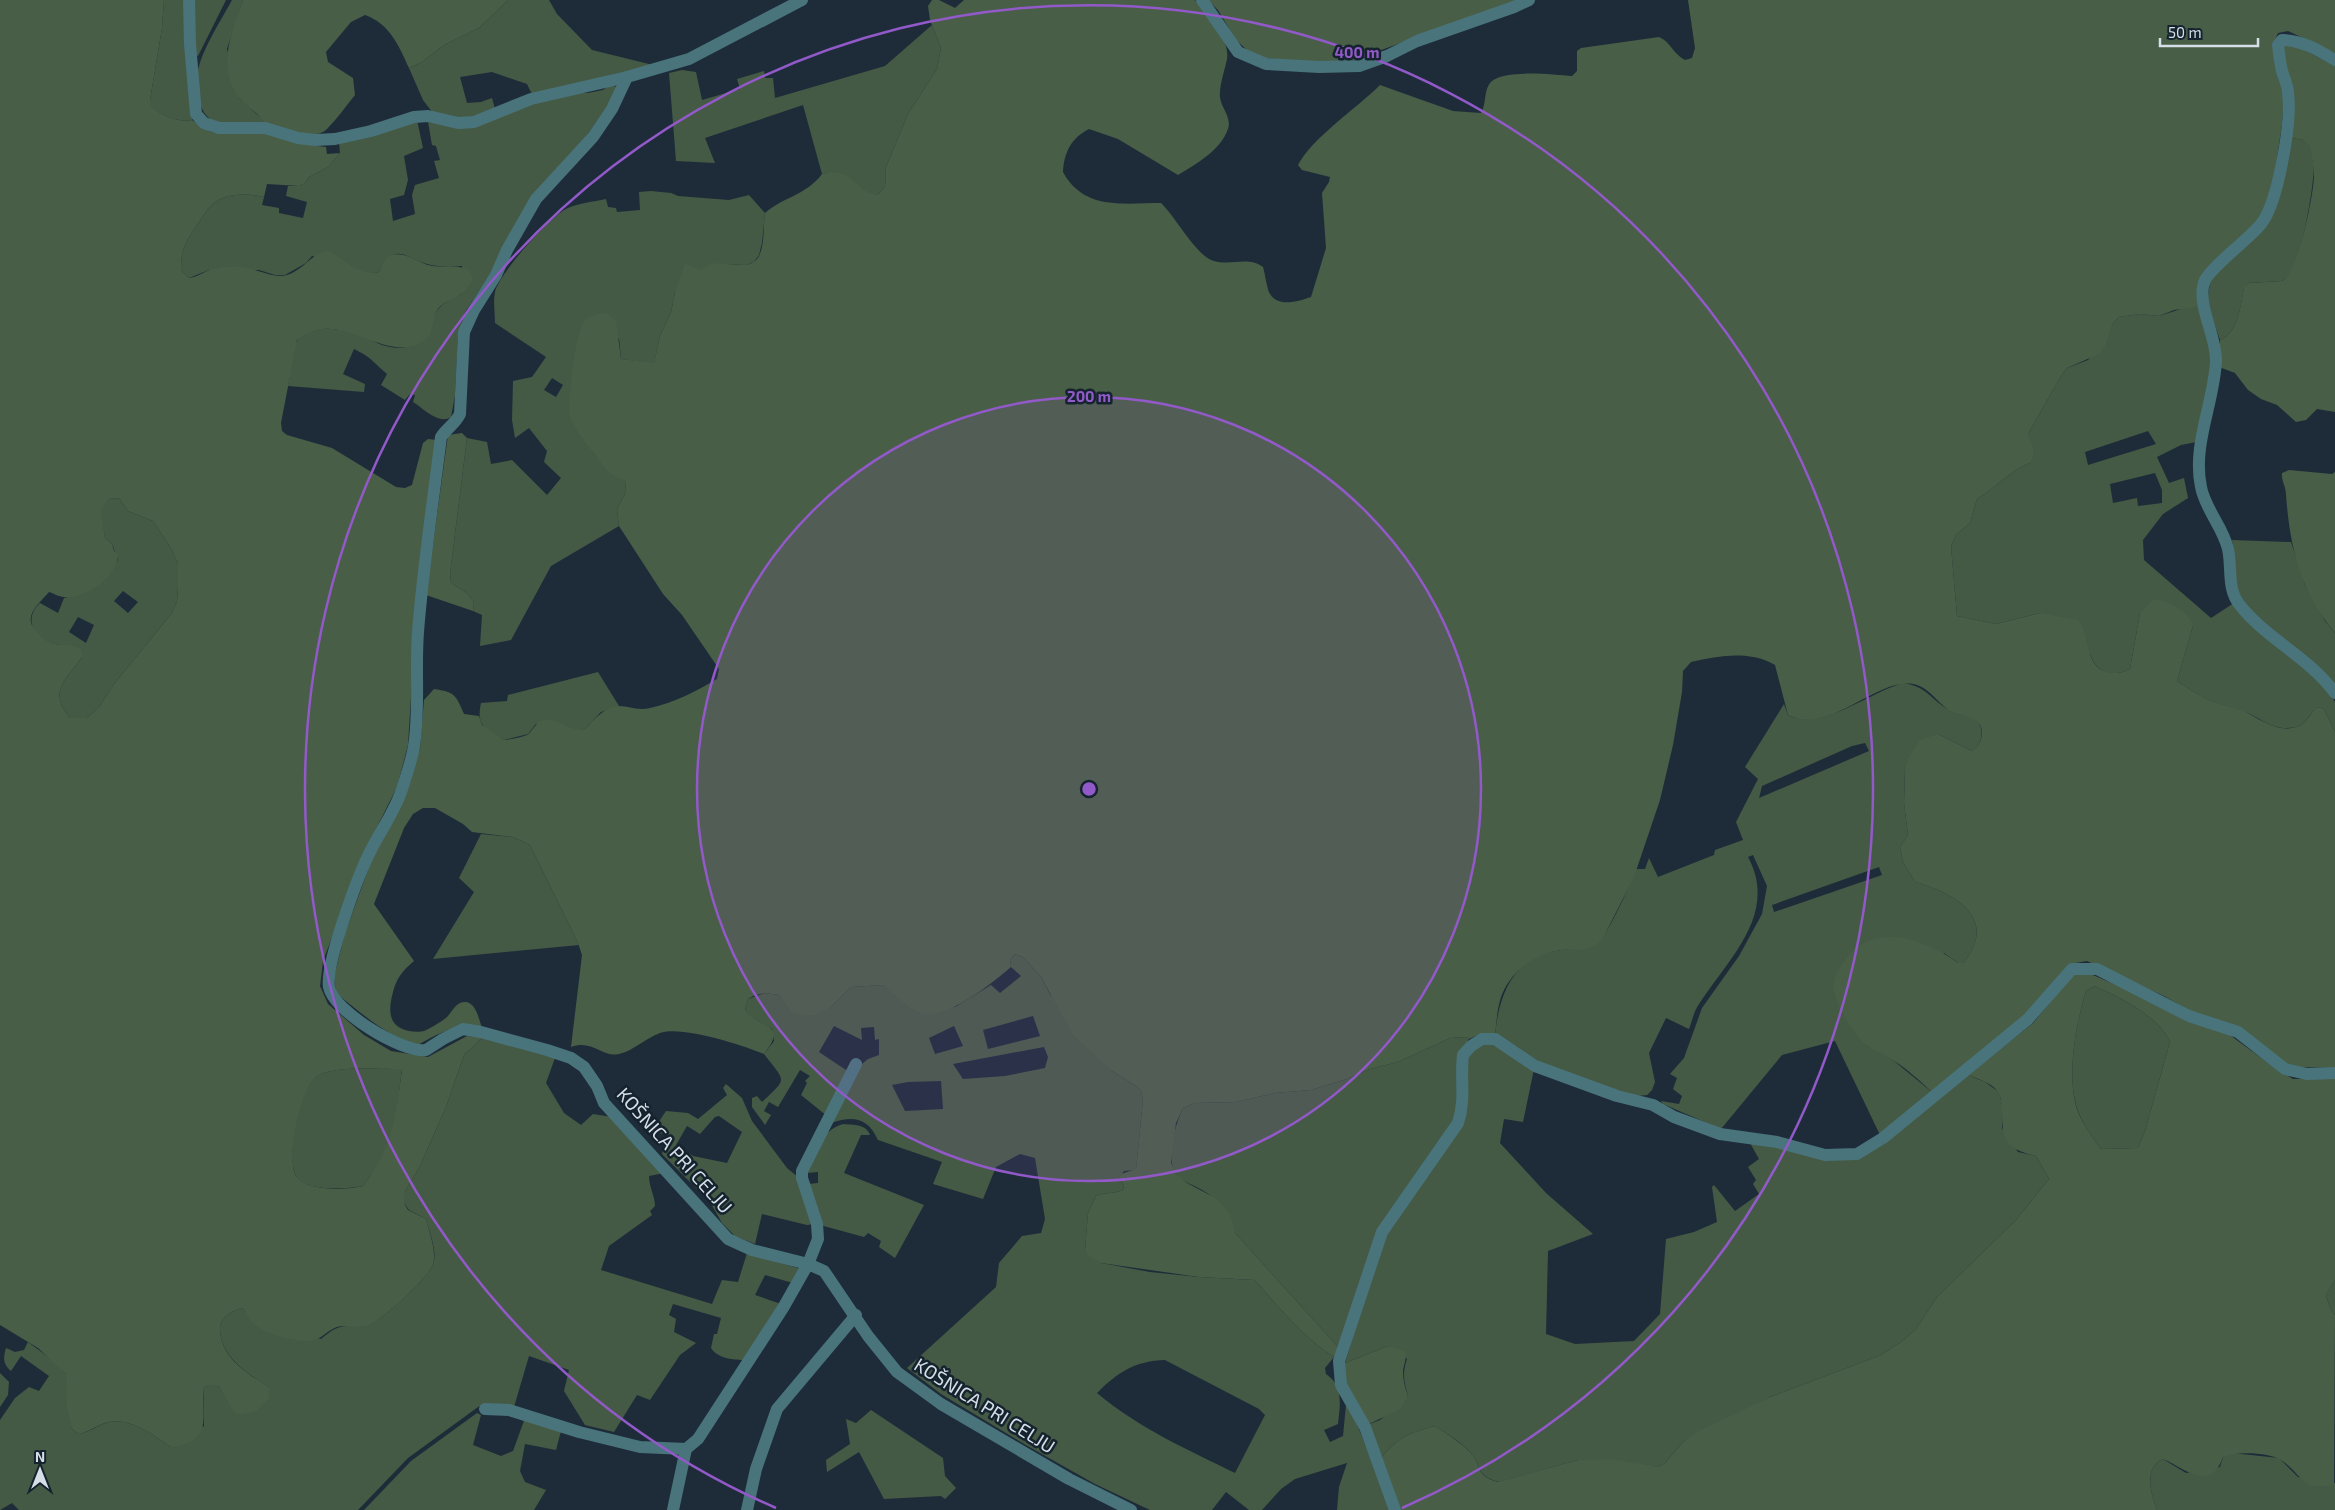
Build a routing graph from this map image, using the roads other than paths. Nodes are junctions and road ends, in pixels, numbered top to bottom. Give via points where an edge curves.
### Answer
1 (189, 0) edge
2 (802, 0) edge
3 (1202, 0) edge
4 (1529, 0) edge
5 (2335, 60) edge
6 (627, 77) junction
7 (2335, 693) edge
8 (856, 1064) dead end
9 (2335, 1073) edge
10 (808, 1264) junction
11 (856, 1315) junction
12 (485, 1409) dead end
13 (686, 1449) junction
14 (672, 1510) edge
15 (747, 1510) edge
16 (1131, 1510) edge
17 (1394, 1510) edge

1 - 6 street via 196,114 204,123 219,128 265,128 315,140 371,131 414,117 474,122 531,99
2 - 6 street via 689,59
3 - 4 street via 1238,52 1266,64 1319,67 1359,66
5 - 7 street via 2292,40 2282,40 2278,45 2288,93 2277,192 2262,222 2250,237 2204,281 2205,312 2216,357 2215,380 2200,445 2199,469 2201,488 2225,536 2230,557 2230,579 2237,602 2256,623 2326,680
6 - 10 street, KOŠNICA PRI CELJU via 612,109 593,137 536,199 464,332 460,414 441,437 418,634 414,746 402,789 370,853 342,928 329,971 329,988 334,999 360,1022 405,1048 426,1050 463,1029 571,1058 584,1067 604,1103 728,1239 752,1250
8 - 10 street via 802,1171 818,1239
9 - 17 street via 2307,1074 2285,1069 2238,1032 2189,1016 2097,969 2072,969 2028,1019 1883,1138 1857,1154 1825,1155 1777,1142 1720,1134 1674,1117 1653,1105 1617,1096 1535,1066 1501,1041 1482,1039 1463,1055 1462,1112 1458,1124 1382,1232 1339,1361 1341,1384 1365,1427
10 - 11 street, KOŠNICA PRI CELJU via 824,1271
10 - 13 street via 735,1384 698,1439
11 - 15 street via 777,1409 756,1469
11 - 16 street, KOŠNICA PRI CELJU via 868,1336 897,1372 941,1404 1069,1479
12 - 13 street via 509,1410 640,1447
13 - 14 street

